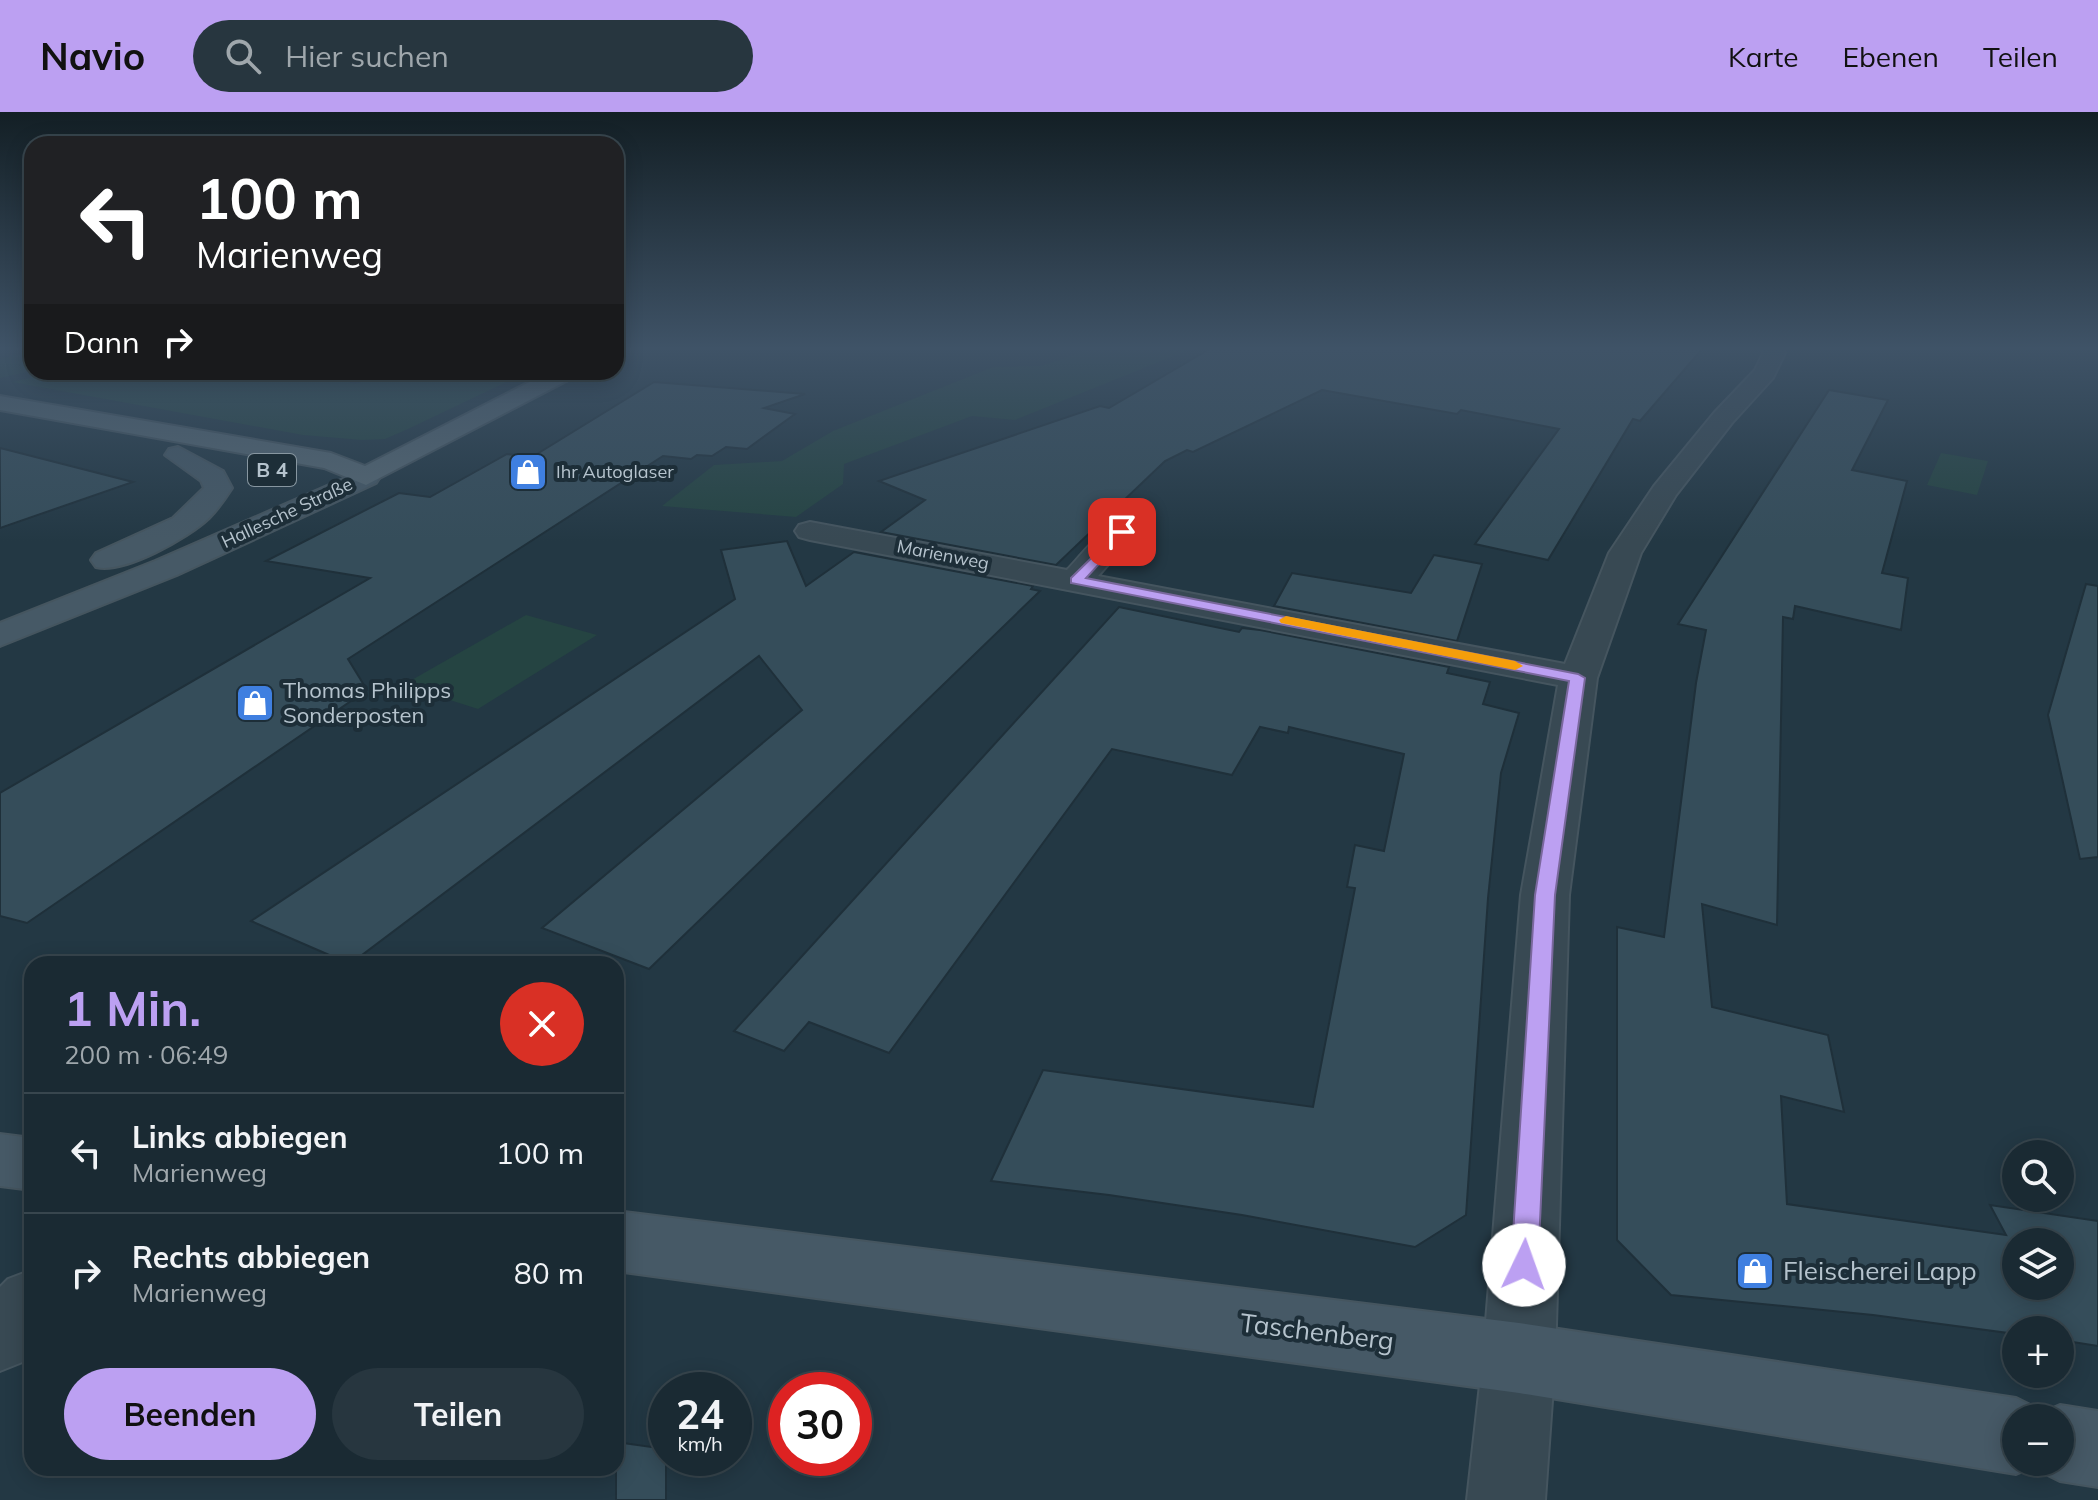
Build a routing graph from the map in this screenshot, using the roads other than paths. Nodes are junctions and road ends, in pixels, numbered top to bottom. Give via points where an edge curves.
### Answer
1 (50, 412) edge
2 (490, 412) edge
3 (1729, 412) edge
4 (0, 423) edge
5 (178, 455) junction
6 (366, 477) junction
7 (810, 531) dead end
8 (1122, 532) dead end
9 (1076, 580) junction
10 (0, 606) edge
11 (0, 635) edge
12 (1578, 678) junction
13 (0, 1160) edge
14 (24, 1163) edge
15 (624, 1242) edge
16 (24, 1311) edge
17 (0, 1337) edge
18 (1519, 1358) junction
19 (2002, 1434) edge
20 (2074, 1445) edge
21 (2098, 1449) edge
22 (1506, 1500) edge

1 - 6 main road, B 4 via 331,461
2 - 6 main road, Hallesche Straße
3 - 12 street via 1664,492 1625,553
4 - 5 main road, B 4
5 - 6 main road, B 4
5 - 10 main road, Hallesche Straße via 213,477 218,488 207,507 160,538
6 - 11 main road, Hallesche Straße via 166,568
7 - 9 street, Marienweg
8 - 9 street
9 - 12 street, Marienweg
12 - 18 street via 1545,895
13 - 14 main road
15 - 18 main road, Taschenberg
16 - 17 street
18 - 19 main road, Taschenberg
18 - 22 street
20 - 21 main road

